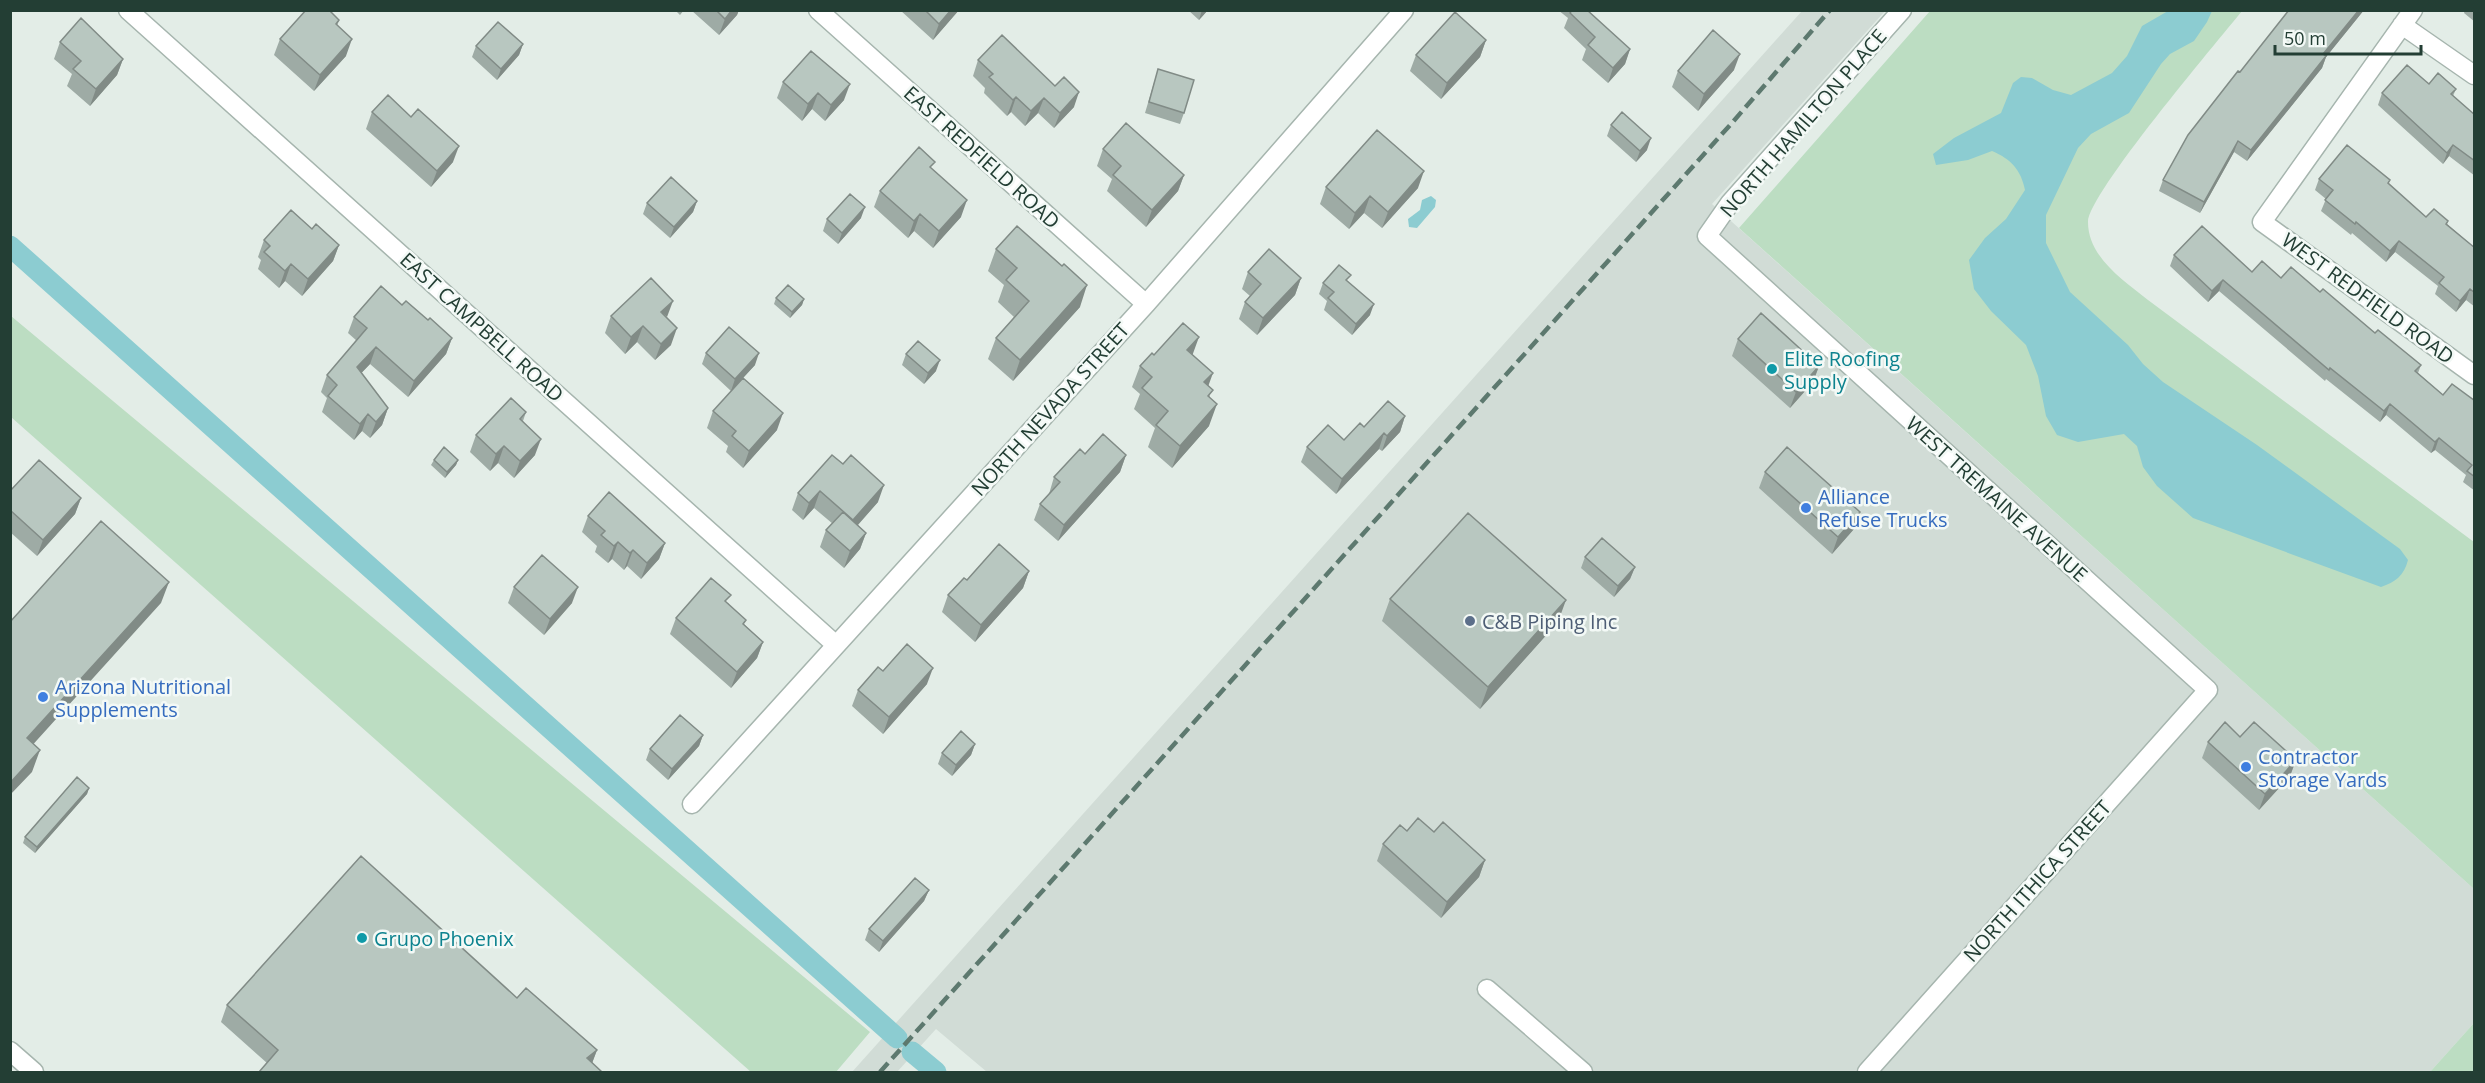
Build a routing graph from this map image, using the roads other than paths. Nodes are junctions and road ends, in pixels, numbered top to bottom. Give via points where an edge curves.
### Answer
1 (128, 10) edge
2 (818, 10) edge
3 (1404, 10) edge
4 (1902, 10) edge
5 (2407, 18) edge
6 (2475, 75) edge
7 (1707, 236) joint
8 (1146, 304) junction
9 (2475, 375) edge
10 (836, 645) junction
11 (2208, 690) joint
12 (692, 804) dead end
13 (1487, 989) dead end
14 (10, 1051) edge
15 (34, 1072) edge
16 (1583, 1072) edge
17 (1867, 1072) edge

1 - 10 street, EAST CAMPBELL ROAD
2 - 8 street, EAST REDFIELD ROAD
3 - 8 street, NORTH NEVADA STREET
4 - 7 street, NORTH HAMILTON PLACE via 1730,203
5 - 6 street
5 - 9 street, WEST REDFIELD ROAD via 2262,222
7 - 11 street, WEST TREMAINE AVENUE
8 - 10 street, NORTH NEVADA STREET
10 - 12 street, NORTH NEVADA STREET
11 - 17 street, NORTH ITHICA STREET
13 - 16 street
14 - 15 street

